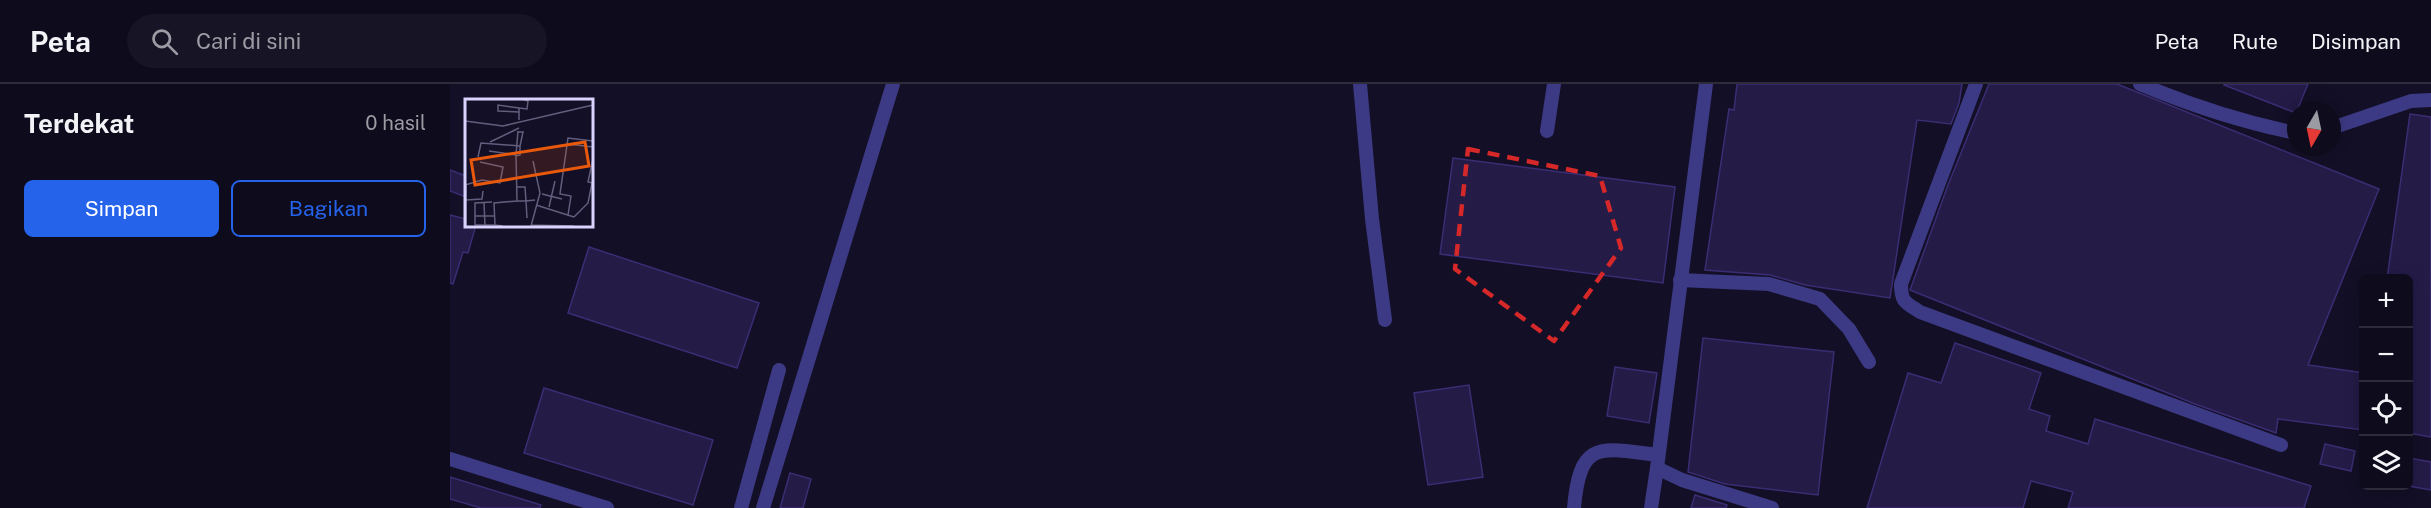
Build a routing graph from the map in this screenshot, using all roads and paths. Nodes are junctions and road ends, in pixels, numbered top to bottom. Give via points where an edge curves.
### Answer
1 (893, 84) edge
2 (1360, 84) edge
3 (1554, 84) edge
4 (1706, 84) edge
5 (1976, 84) edge
6 (2140, 84) edge
7 (2431, 100) edge
8 (2341, 125) edge
9 (1547, 130) dead end
10 (2287, 131) edge
11 (1680, 280) junction
12 (1385, 320) dead end
13 (1869, 362) dead end
14 (779, 369) dead end
15 (2281, 445) dead end
16 (450, 459) edge
17 (1658, 462) junction
18 (607, 508) edge
19 (741, 508) edge
20 (763, 508) edge
21 (1574, 508) edge
22 (1651, 508) edge
23 (1772, 508) edge

1 - 20 street
2 - 12 street
3 - 9 street
4 - 11 street
5 - 15 street via 1901,284 1904,302 1920,312
6 - 10 street via 2186,103
7 - 8 street via 2411,101
11 - 13 street via 1769,284 1820,299 1849,329
11 - 17 street
14 - 19 street
16 - 18 street
17 - 21 street via 1610,450 1595,452 1583,465
17 - 22 street
17 - 23 street via 1682,480

